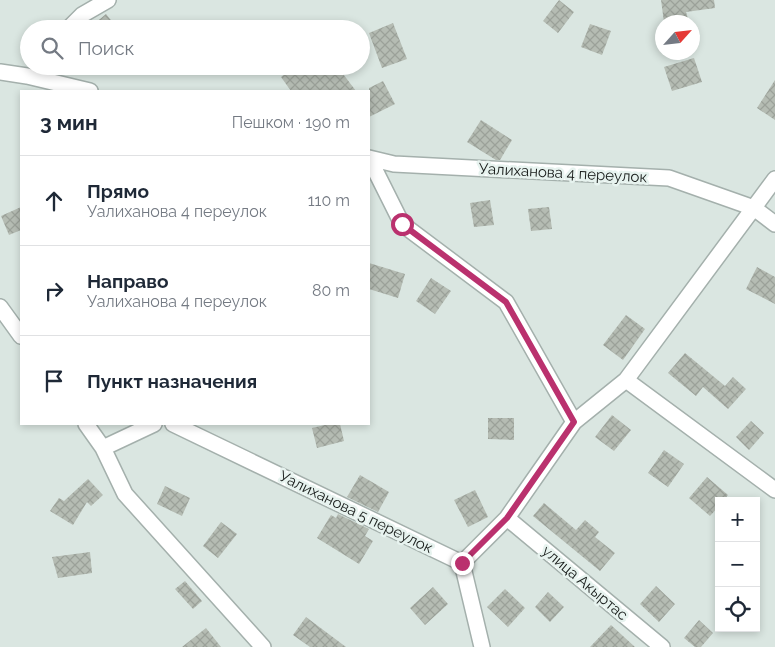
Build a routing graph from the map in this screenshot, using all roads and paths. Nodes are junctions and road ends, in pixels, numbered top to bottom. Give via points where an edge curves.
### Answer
1 (108, 0) edge
2 (77, 20) edge
3 (20, 71) edge
4 (0, 72) edge
5 (44, 75) edge
6 (87, 90) edge
7 (370, 158) edge
8 (370, 160) edge
9 (775, 179) edge
10 (754, 208) junction
11 (775, 224) edge
12 (0, 307) edge
13 (20, 335) edge
14 (626, 380) junction
15 (574, 422) junction
16 (87, 425) edge
17 (152, 425) edge
18 (175, 425) edge
19 (103, 448) junction
20 (775, 490) edge
21 (507, 518) junction
22 (462, 563) junction
23 (263, 647) edge
24 (482, 647) edge
25 (662, 647) edge

1 - 2 street
3 - 4 street
5 - 6 street
7 - 10 street, Уалиханова 4 переулок via 394,164 669,178
8 - 15 street, Уалиханова 4 переулок via 402,224 506,302
9 - 10 street
10 - 11 street, Уалиханова 4 переулок
10 - 14 street
12 - 13 street
14 - 15 street
14 - 20 street
15 - 21 street
16 - 19 street
17 - 19 street
18 - 22 street, Уалиханова 5 переулок
19 - 23 street via 125,494
21 - 22 street
21 - 25 street, улица Акыртас
22 - 24 street

